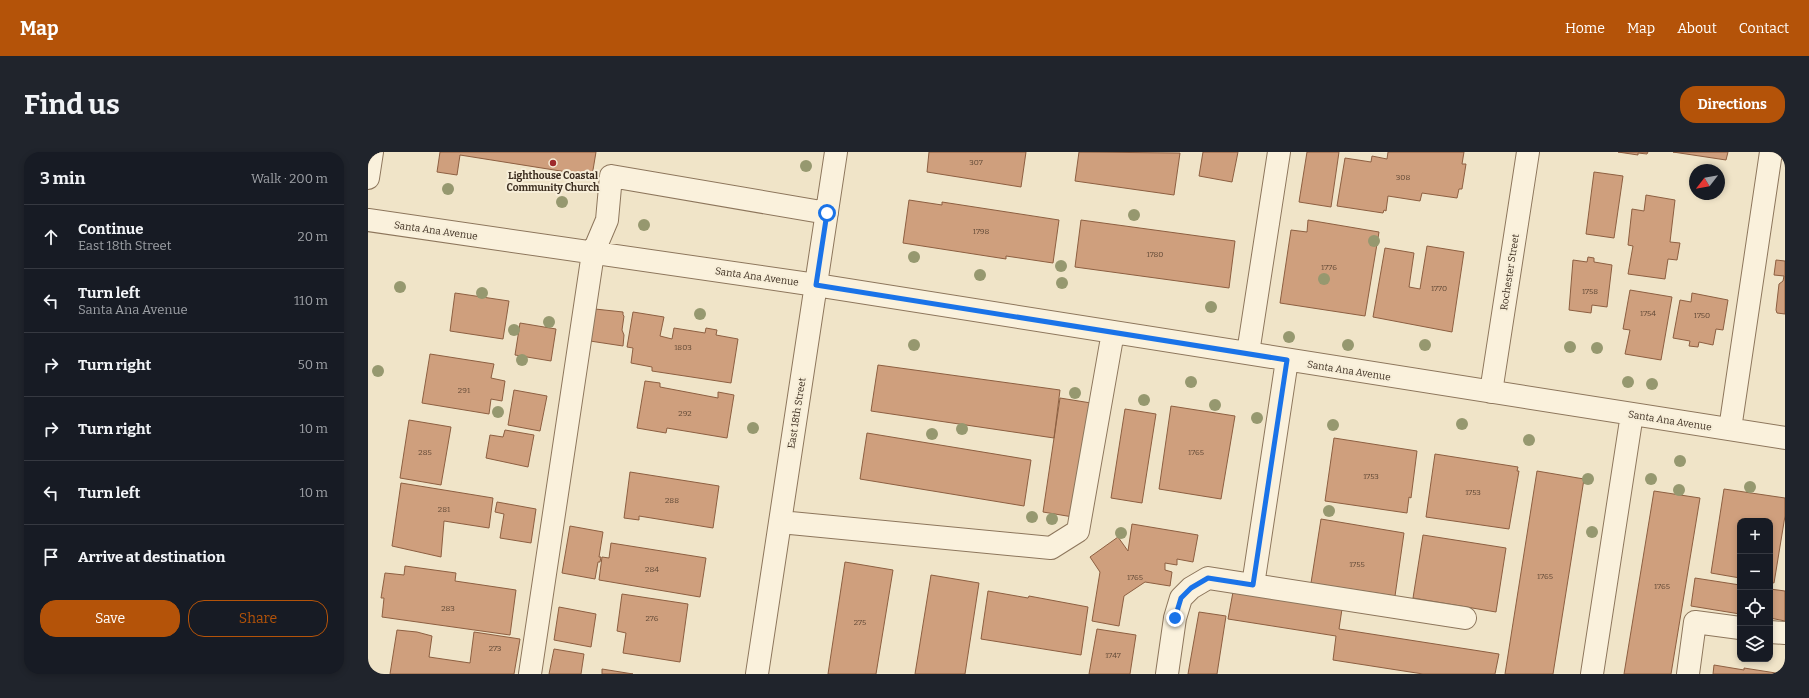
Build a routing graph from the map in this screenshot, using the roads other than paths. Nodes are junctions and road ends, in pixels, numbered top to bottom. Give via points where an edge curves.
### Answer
1 (372, 152) edge
2 (836, 152) edge
3 (1279, 152) edge
4 (1528, 152) edge
5 (1771, 152) edge
6 (368, 178) edge
7 (827, 213) junction
8 (368, 220) edge
9 (593, 253) junction
10 (816, 285) junction
11 (1114, 332) junction
12 (1248, 353) junction
13 (1287, 360) junction
14 (1491, 392) junction
15 (1632, 414) junction
16 (1730, 429) junction
17 (1785, 438) edge
18 (780, 522) junction
19 (1253, 585) junction
20 (1465, 618) dead end
21 (1737, 628) edge
22 (1773, 632) edge
23 (1785, 634) edge
24 (530, 674) edge
25 (757, 674) edge
26 (1167, 674) edge
27 (1592, 674) edge
28 (1688, 674) edge

1 - 6 street
2 - 7 street, East 18th Street
3 - 12 street
4 - 14 street, Rochester Street
5 - 16 street
7 - 9 street via 611,176 607,220
7 - 10 street, East 18th Street
8 - 9 street, Santa Ana Avenue
9 - 10 street, Santa Ana Avenue
9 - 24 street
10 - 11 street, Santa Ana Avenue
10 - 18 street, East 18th Street
11 - 12 street, Santa Ana Avenue
11 - 18 street via 1078,531 1051,548
12 - 13 street, Santa Ana Avenue
13 - 14 street, Santa Ana Avenue
13 - 19 street
14 - 15 street, Santa Ana Avenue
15 - 16 street, Santa Ana Avenue
15 - 27 street
16 - 17 street, Santa Ana Avenue
18 - 25 street, East 18th Street
19 - 20 street
19 - 26 street via 1208,578 1191,588 1181,598 1175,618
21 - 28 street via 1695,622
22 - 23 street

